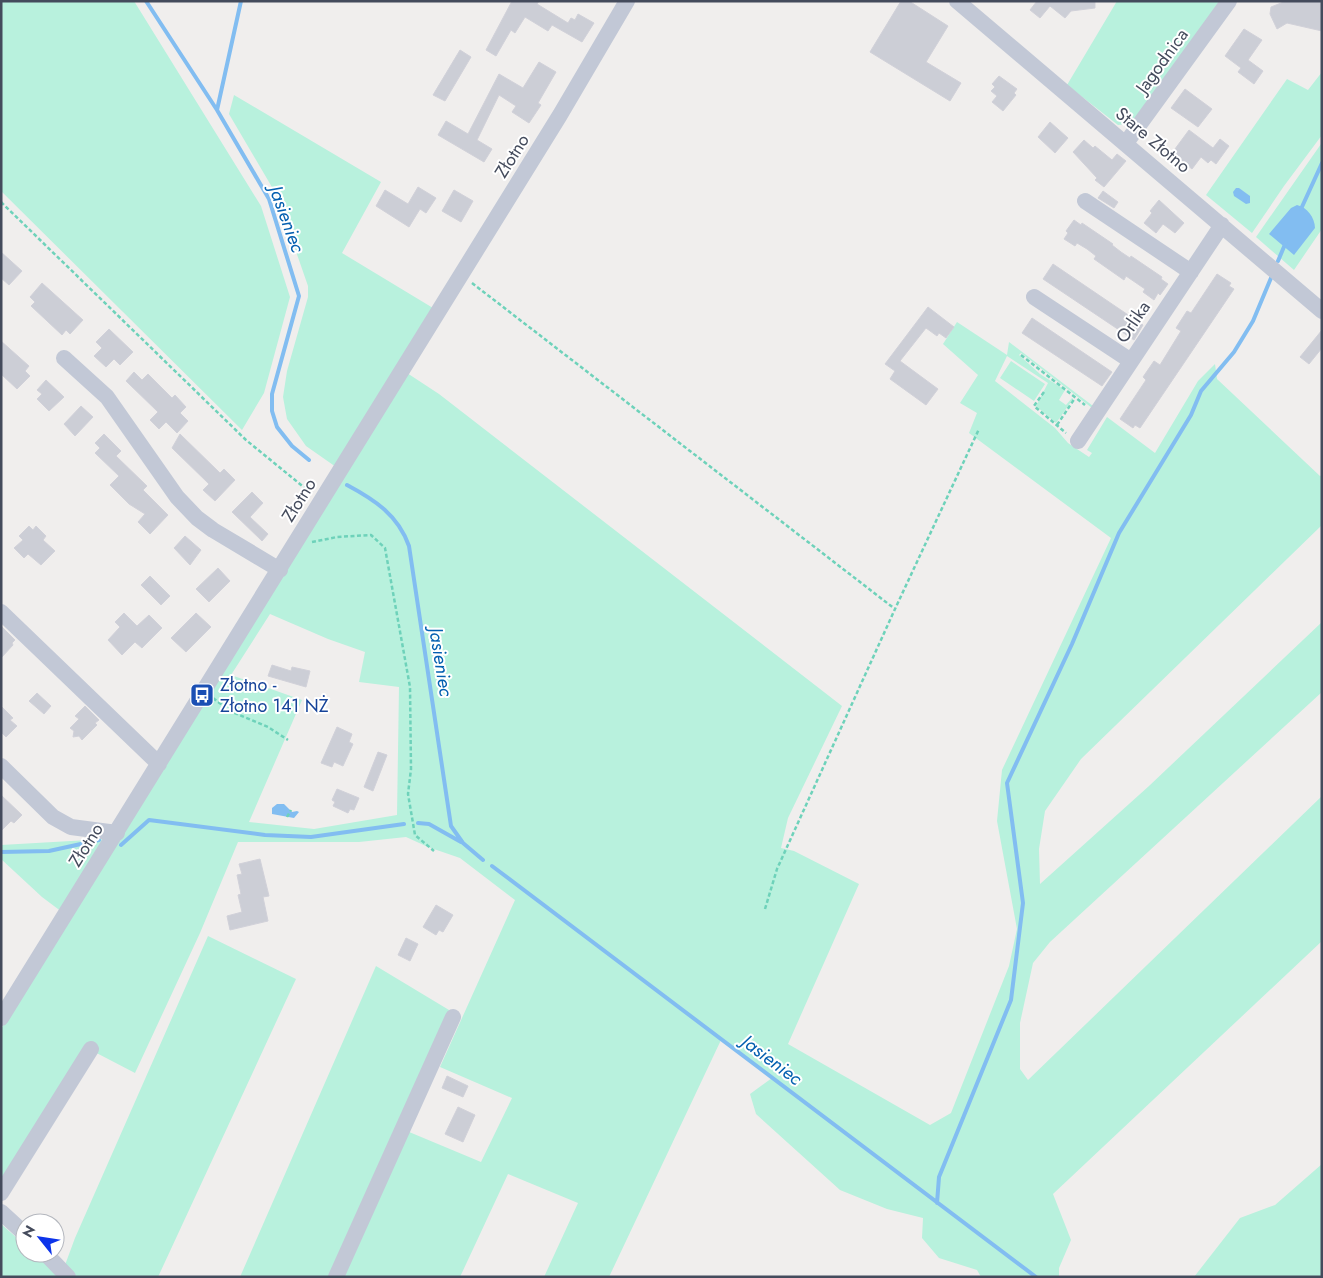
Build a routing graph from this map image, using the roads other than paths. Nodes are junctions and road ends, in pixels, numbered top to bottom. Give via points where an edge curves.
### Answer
1 (627, 1) edge
2 (958, 1) edge
3 (1229, 1) edge
4 (1126, 143) junction
5 (1085, 201) dead end
6 (1222, 225) junction
7 (1191, 272) junction
8 (1034, 297) dead end
9 (1322, 311) edge
10 (64, 358) dead end
11 (1131, 361) junction
12 (1078, 440) road end
13 (280, 570) junction
14 (1, 612) edge
15 (159, 764) junction
16 (1, 766) edge
17 (117, 833) junction
18 (452, 1017) dead end
19 (1, 1018) edge
20 (91, 1050) dead end
21 (1, 1193) edge
22 (1, 1212) edge
23 (15, 1225) edge
24 (55, 1263) edge
25 (68, 1277) edge
26 (336, 1277) edge

1 - 13 street, Złotno
2 - 4 street, Stare Złotno
3 - 4 street, Jagodnica
4 - 6 street, Stare Złotno
5 - 7 street
6 - 7 street, Orlika
6 - 9 street, Stare Złotno
7 - 11 street, Orlika
8 - 11 street
10 - 13 street via 107,397 140,440 177,498 197,518
11 - 12 street, Orlika
13 - 15 street, Złotno
14 - 15 street
15 - 17 street, Złotno
16 - 17 street via 54,817 71,827
17 - 19 street, Złotno
18 - 26 street
20 - 21 street
22 - 23 street
24 - 25 street

